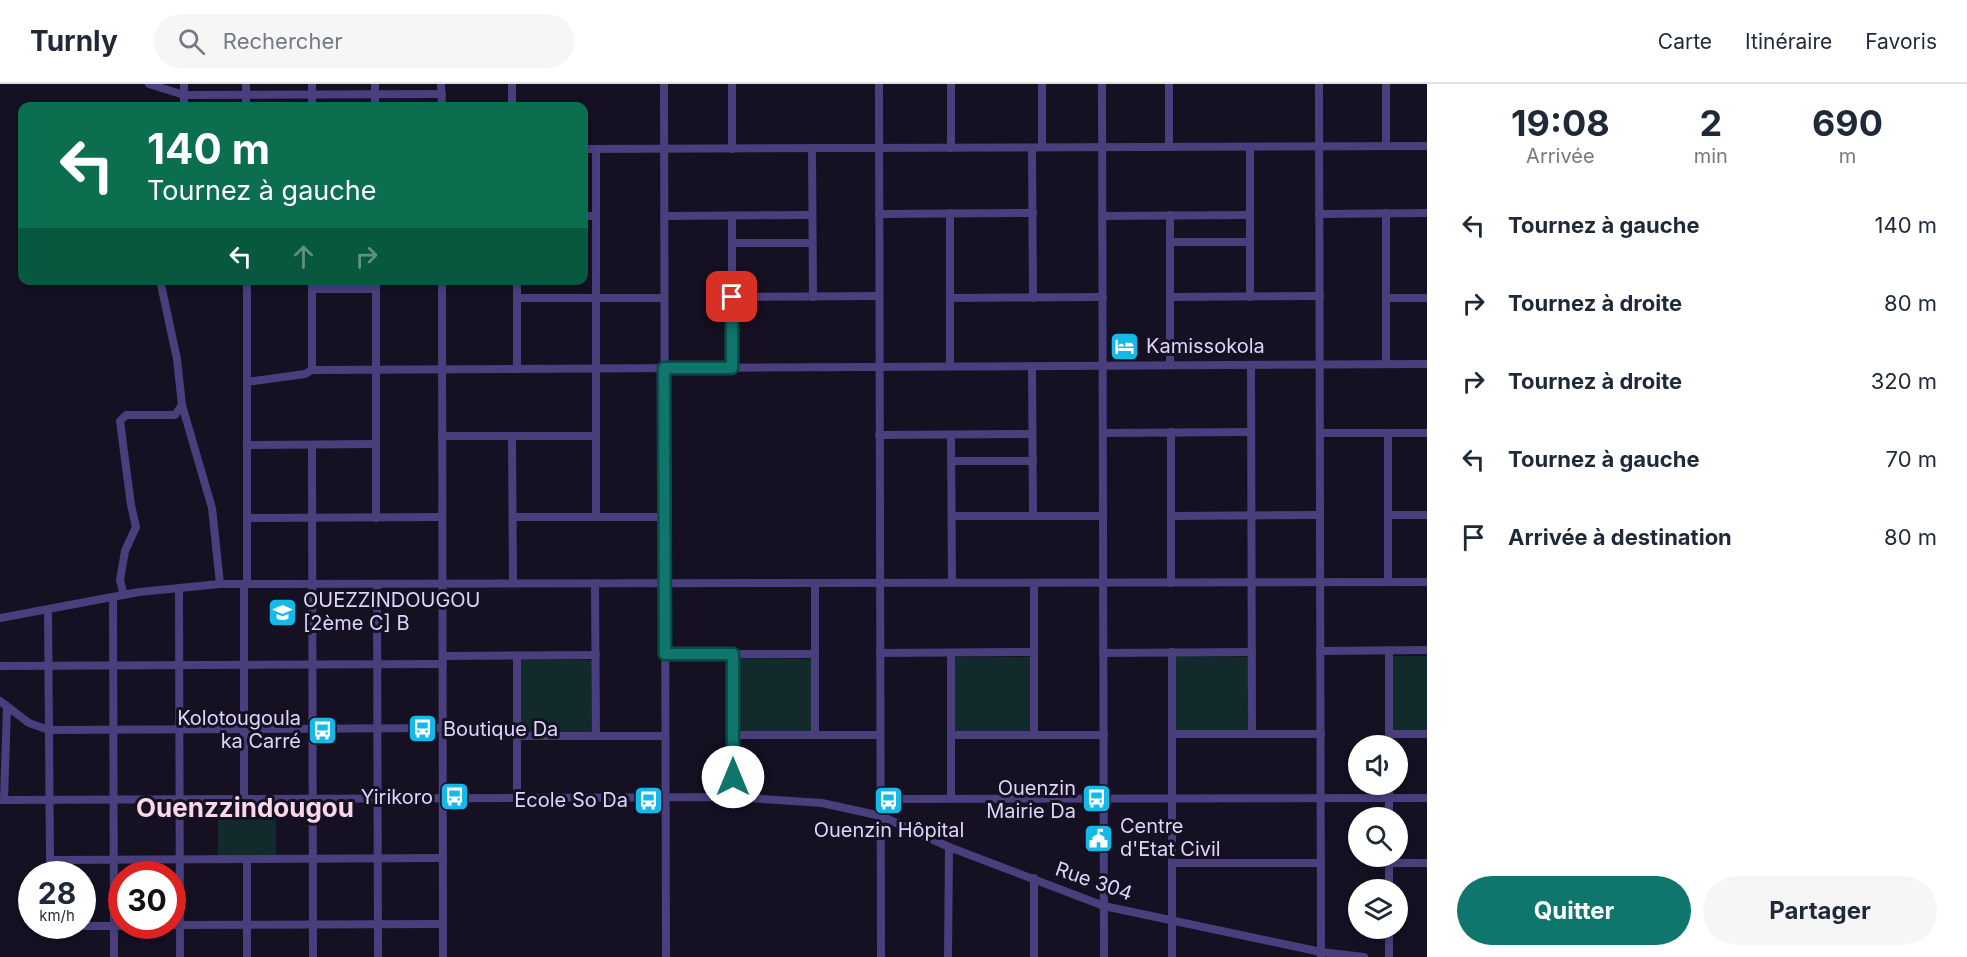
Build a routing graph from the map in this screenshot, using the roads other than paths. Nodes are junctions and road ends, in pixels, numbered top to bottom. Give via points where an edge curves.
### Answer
1 (149, 84) edge
2 (184, 84) edge
3 (246, 84) edge
4 (312, 84) edge
5 (375, 84) edge
6 (441, 84) edge
7 (512, 84) edge
8 (664, 84) edge
9 (732, 84) edge
10 (879, 84) edge
11 (951, 84) edge
12 (1042, 84) edge
13 (1102, 84) edge
14 (1169, 84) edge
15 (1319, 84) edge
16 (1386, 84) edge
17 (312, 94) junction
18 (375, 94) junction
19 (441, 94) junction
20 (184, 95) junction
21 (246, 95) junction
22 (184, 102) edge
23 (246, 102) edge
24 (312, 102) edge
25 (375, 102) edge
26 (442, 102) edge
27 (512, 102) edge
28 (1386, 146) junction
29 (1427, 146) edge
30 (1032, 147) junction
31 (1042, 147) junction
32 (1102, 147) junction
33 (1169, 147) junction
34 (1250, 147) junction
35 (1319, 147) junction
36 (812, 148) junction
37 (879, 148) junction
38 (951, 148) junction
39 (588, 149) edge
40 (596, 149) junction
41 (664, 149) junction
42 (732, 149) junction
43 (950, 213) junction
44 (1033, 213) junction
45 (1386, 213) junction
46 (1427, 213) edge
47 (879, 214) junction
48 (1319, 214) junction
49 (1170, 215) junction
50 (1250, 215) junction
51 (588, 216) edge
52 (596, 216) junction
53 (664, 216) junction
54 (732, 216) junction
55 (812, 216) junction
56 (1102, 216) junction
57 (1170, 242) junction
58 (1250, 242) junction
59 (732, 243) junction
60 (812, 243) junction
61 (161, 285) edge
62 (247, 285) edge
63 (312, 285) edge
64 (376, 285) edge
65 (442, 285) edge
66 (517, 285) edge
67 (879, 296) junction
68 (1320, 296) junction
69 (732, 297) junction
70 (813, 297) junction
71 (1103, 297) junction
72 (1170, 297) junction
73 (1250, 297) junction
74 (517, 298) junction
75 (596, 298) junction
76 (664, 298) junction
77 (950, 298) junction
78 (1033, 298) junction
79 (1386, 298) junction
80 (1427, 298) edge
81 (1251, 364) junction
82 (1320, 364) junction
83 (1386, 364) junction
84 (1427, 364) edge
85 (1103, 365) junction
86 (1170, 365) junction
87 (950, 366) junction
88 (1032, 366) junction
89 (879, 367) junction
90 (596, 368) junction
91 (664, 368) junction
92 (732, 368) junction
93 (376, 369) junction
94 (442, 369) junction
95 (517, 369) junction
96 (312, 370) junction
97 (247, 381) junction
98 (182, 405) junction
99 (1171, 432) junction
100 (1251, 432) junction
101 (1103, 433) junction
102 (1320, 433) junction
103 (1388, 433) junction
104 (1427, 433) edge
105 (1032, 434) junction
106 (879, 435) junction
107 (951, 435) junction
108 (442, 436) junction
109 (512, 436) junction
110 (596, 436) junction
111 (376, 444) junction
112 (247, 445) junction
113 (312, 445) junction
114 (951, 461) junction
115 (1032, 461) junction
116 (1252, 515) junction
117 (1320, 515) junction
118 (1388, 515) junction
119 (1427, 515) edge
120 (951, 516) junction
121 (1033, 516) junction
122 (1103, 516) junction
123 (1171, 516) junction
124 (442, 517) junction
125 (513, 517) junction
126 (596, 517) junction
127 (665, 517) junction
128 (247, 518) junction
129 (312, 518) junction
130 (376, 518) junction
131 (1320, 582) junction
132 (1388, 582) junction
133 (1427, 582) edge
134 (513, 583) junction
135 (595, 583) junction
136 (665, 583) junction
137 (815, 583) junction
138 (880, 583) junction
139 (952, 583) junction
140 (1034, 583) junction
141 (1103, 583) junction
142 (1171, 583) junction
143 (1252, 583) junction
144 (220, 584) junction
145 (246, 584) junction
146 (312, 584) junction
147 (378, 584) junction
148 (443, 584) junction
149 (179, 588) junction
150 (124, 595) junction
151 (113, 597) junction
152 (48, 610) junction
153 (0, 618) edge
154 (1427, 650) edge
155 (1320, 651) junction
156 (1389, 651) junction
157 (951, 652) junction
158 (1034, 652) junction
159 (1172, 652) junction
160 (1252, 652) junction
161 (880, 653) junction
162 (1104, 653) junction
163 (665, 654) junction
164 (733, 654) junction
165 (815, 654) junction
166 (596, 655) junction
167 (517, 656) junction
168 (443, 660) junction
169 (378, 664) junction
170 (113, 665) junction
171 (180, 665) junction
172 (244, 665) junction
173 (312, 665) junction
174 (0, 666) edge
175 (48, 666) junction
176 (3, 704) edge
177 (378, 728) junction
178 (443, 728) junction
179 (180, 729) junction
180 (244, 729) junction
181 (312, 729) junction
182 (49, 730) junction
183 (114, 730) junction
184 (1172, 734) junction
185 (1252, 734) junction
186 (1321, 734) junction
187 (1389, 734) joint
188 (1427, 734) edge
189 (733, 735) junction
190 (815, 735) junction
191 (880, 735) junction
192 (951, 735) junction
193 (1034, 735) junction
194 (1104, 735) junction
195 (517, 736) junction
196 (596, 736) junction
197 (665, 736) junction
198 (665, 797) junction
199 (733, 797) junction
200 (443, 798) junction
201 (517, 798) junction
202 (880, 798) junction
203 (951, 798) junction
204 (1104, 798) junction
205 (1172, 798) junction
206 (1321, 798) junction
207 (1389, 798) junction
208 (1427, 798) edge
209 (114, 799) junction
210 (180, 799) junction
211 (244, 799) junction
212 (312, 799) junction
213 (378, 799) junction
214 (2, 800) edge
215 (49, 800) junction
216 (1389, 807) edge
217 (880, 816) junction
218 (949, 847) junction
219 (443, 858) junction
220 (180, 859) junction
221 (247, 859) junction
222 (312, 859) junction
223 (378, 859) junction
224 (114, 860) junction
225 (1408, 862) edge
226 (1172, 863) junction
227 (1321, 863) junction
228 (1427, 863) edge
229 (1034, 878) junction
230 (1104, 906) junction
231 (1172, 920) junction
232 (443, 924) junction
233 (186, 925) edge
234 (247, 925) junction
235 (313, 925) junction
236 (378, 925) junction
237 (114, 939) edge
238 (178, 939) edge
239 (1389, 939) edge
240 (1321, 955) edge
241 (114, 957) edge
242 (180, 957) edge
243 (247, 957) edge
244 (313, 957) edge
245 (378, 957) edge
246 (443, 957) edge
247 (666, 957) edge
248 (881, 957) edge
249 (948, 957) edge
250 (1034, 957) edge
251 (1104, 957) edge
252 (1173, 957) edge
253 (1364, 957) edge
254 (1389, 957) edge

1 - 20 street
2 - 20 street
3 - 21 street
4 - 17 street
5 - 18 street
6 - 19 street
7 - 27 street
8 - 41 street
9 - 42 street
10 - 37 street
11 - 38 street
12 - 31 street
13 - 32 street
14 - 33 street
15 - 35 street
16 - 28 street
17 - 18 street
17 - 21 street
17 - 24 street
18 - 19 street
18 - 25 street
19 - 26 street
20 - 21 street
20 - 22 street
21 - 23 street
28 - 29 street
28 - 35 street
30 - 31 street
30 - 38 street
30 - 44 street
31 - 32 street
32 - 33 street
32 - 56 street
33 - 34 street
34 - 35 street
34 - 50 street
35 - 48 street
36 - 37 street
36 - 42 street
36 - 55 street
37 - 38 street
37 - 47 street
39 - 40 street
40 - 41 street
40 - 52 street
41 - 42 street
41 - 53 street
43 - 44 street
43 - 47 street
43 - 77 street
44 - 78 street
45 - 46 street
45 - 48 street
45 - 79 street
47 - 67 street
48 - 68 street
49 - 50 street
49 - 56 street
49 - 57 street
50 - 58 street
51 - 52 street
52 - 75 street
53 - 54 street
53 - 76 street
54 - 55 street
54 - 59 street
55 - 60 street
56 - 71 street
57 - 58 street
57 - 72 street
58 - 73 street
59 - 60 street
59 - 69 street
60 - 70 street
61 - 98 street
62 - 97 street
63 - 64 street
63 - 96 street
64 - 93 street
65 - 94 street
66 - 74 street
67 - 70 street
67 - 89 street
68 - 73 street
68 - 82 street
69 - 70 street
69 - 92 street
71 - 78 street
71 - 85 street
72 - 73 street
72 - 86 street
74 - 75 street
74 - 95 street
75 - 76 street
75 - 90 street
76 - 91 street
77 - 78 street
77 - 87 street
79 - 80 street
79 - 83 street
81 - 82 street
81 - 86 street
81 - 100 street
82 - 83 street
82 - 102 street
83 - 84 street
85 - 86 street
85 - 88 street
85 - 101 street
87 - 88 street
87 - 89 street
88 - 105 street
89 - 92 street
89 - 106 street
90 - 91 street
90 - 95 street
90 - 110 street
91 - 92 street
91 - 127 street
93 - 94 street
93 - 96 street
93 - 111 street
94 - 95 street
94 - 108 street
96 - 97 street
97 - 112 street
98 - 144 street via 212,508
98 - 150 street via 175,415 126,415 120,421 136,528 124,551 120,580
99 - 100 street
99 - 101 street
99 - 123 street
100 - 116 street
101 - 122 street
102 - 103 street
102 - 117 street
103 - 104 street
103 - 118 street
105 - 107 street
105 - 115 street
106 - 107 street
106 - 138 street
107 - 114 street
108 - 109 street
108 - 124 street
109 - 110 street
109 - 125 street
110 - 126 street
111 - 113 street
111 - 130 street
112 - 113 street
112 - 128 street
113 - 129 street
114 - 115 street
114 - 120 street
115 - 121 street
116 - 117 street
116 - 123 street
116 - 143 street
117 - 131 street
118 - 119 street
118 - 132 street
120 - 121 street
120 - 139 street
121 - 122 street
122 - 141 street
123 - 142 street
124 - 130 street
124 - 148 street
125 - 126 street
125 - 134 street
126 - 127 street
127 - 136 street
128 - 129 street
128 - 145 street
129 - 130 street
129 - 146 street
131 - 132 street
131 - 143 street
131 - 155 street
132 - 133 street
134 - 135 street
134 - 148 street
135 - 136 street
135 - 166 street
136 - 137 street
136 - 163 street
137 - 138 street
137 - 165 street
138 - 139 street
138 - 161 street
139 - 140 street
140 - 141 street
140 - 158 street
141 - 142 street
141 - 162 street
142 - 143 street
143 - 160 street
144 - 145 street
144 - 149 street
145 - 146 street
145 - 172 street
146 - 147 street
146 - 173 street
147 - 148 street
147 - 169 street
148 - 168 street
149 - 150 street
149 - 171 street
150 - 151 street
151 - 152 street
151 - 170 street
152 - 153 street
152 - 175 street
154 - 156 street
155 - 156 street
155 - 186 street
156 - 187 street
157 - 158 street
157 - 161 street
157 - 192 street
158 - 193 street
159 - 160 street
159 - 162 street
159 - 184 street
160 - 185 street
161 - 191 street
162 - 194 street
163 - 164 street
163 - 197 street
164 - 165 street
164 - 189 street
165 - 190 street
166 - 167 street
166 - 196 street
167 - 168 street
167 - 195 street
168 - 169 street
168 - 178 street
169 - 173 street
169 - 177 street
170 - 171 street
170 - 175 street
170 - 183 street
171 - 172 street
171 - 179 street
172 - 173 street
172 - 180 street
173 - 181 street
174 - 175 street
175 - 182 street
176 - 182 street via 29,723
176 - 214 street
177 - 178 street
177 - 181 street
177 - 213 street
178 - 200 street
179 - 180 street
179 - 183 street
179 - 210 street
180 - 181 street
180 - 211 street
181 - 212 street
182 - 183 street
182 - 215 street
183 - 209 street
184 - 185 street
184 - 205 street
185 - 186 street
186 - 206 street
187 - 188 street
189 - 190 street
189 - 199 street
190 - 191 street
191 - 202 street
192 - 193 street
192 - 203 street
193 - 194 street
194 - 204 street
195 - 196 street
195 - 201 street
196 - 197 street
197 - 198 street
198 - 199 street, Rue 304
198 - 201 street, Rue 304
198 - 247 street
199 - 217 street, Rue 304 via 822,802
200 - 201 street, Rue 304
200 - 213 street, Rue 304
200 - 219 street
202 - 203 street
202 - 217 street
203 - 204 street
204 - 205 street
204 - 230 street
205 - 206 street
205 - 226 street
206 - 207 street
206 - 227 street
207 - 208 street
207 - 216 street
209 - 210 street, Rue 304
209 - 215 street, Rue 304
209 - 224 street
210 - 211 street, Rue 304
210 - 220 street
211 - 212 street, Rue 304
212 - 213 street, Rue 304
212 - 222 street
213 - 223 street
214 - 215 street, Rue 304
215 - 224 street via 50,860
217 - 218 street, Rue 304
217 - 248 street
218 - 229 street, Rue 304
218 - 249 street
219 - 223 street
219 - 232 street
220 - 221 street
220 - 224 street
221 - 222 street
221 - 234 street
222 - 223 street
222 - 235 street
223 - 236 street
225 - 228 street
226 - 227 street
226 - 231 street
227 - 240 street
229 - 230 street, Rue 304
229 - 250 street
230 - 231 street, Rue 304
230 - 251 street
231 - 240 street, Rue 304
231 - 252 street
232 - 236 street
232 - 246 street
233 - 234 street
234 - 235 street
234 - 243 street
235 - 236 street
235 - 244 street
236 - 245 street
237 - 241 street
238 - 242 street
239 - 254 street
240 - 253 street, Rue 304

